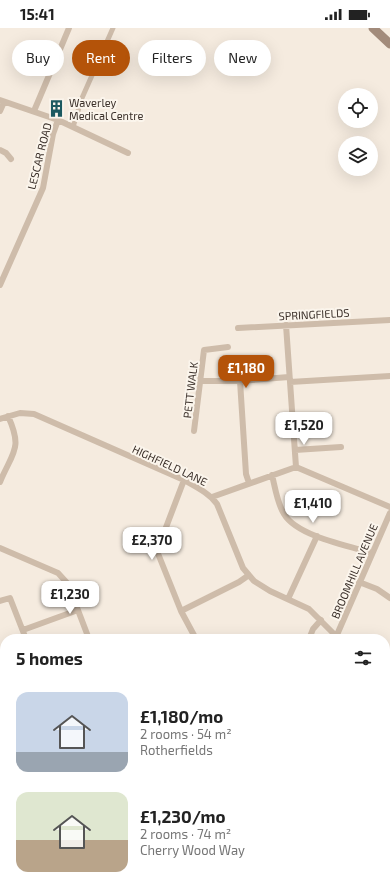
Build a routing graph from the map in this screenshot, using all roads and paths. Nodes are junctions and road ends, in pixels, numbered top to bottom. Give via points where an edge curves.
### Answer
1 (69, 28) edge
2 (113, 28) edge
3 (373, 28) edge
4 (390, 44) edge
5 (2, 101) edge
6 (0, 111) edge
7 (34, 111) junction
8 (58, 120) junction
9 (73, 127) junction
10 (0, 150) edge
11 (128, 154) dead end
12 (11, 159) dead end
13 (0, 285) edge
14 (390, 320) edge
15 (286, 325) junction
16 (238, 328) dead end
17 (228, 347) dead end
18 (390, 376) edge
19 (289, 379) junction
20 (201, 381) junction
21 (240, 381) junction
22 (8, 416) junction
23 (0, 419) edge
24 (194, 431) dead end
25 (341, 447) dead end
26 (295, 450) junction
27 (296, 467) junction
28 (272, 475) junction
29 (184, 480) junction
30 (0, 482) edge
31 (248, 483) junction
32 (212, 497) junction
33 (390, 507) edge
34 (390, 513) edge
35 (317, 536) junction
36 (0, 548) edge
37 (372, 553) junction
38 (248, 575) junction
39 (360, 582) junction
40 (390, 598) edge
41 (288, 599) junction
42 (0, 601) edge
43 (78, 610) junction
44 (181, 611) junction
45 (321, 620) junction
46 (23, 630) junction
47 (24, 634) edge
48 (87, 634) edge
49 (193, 634) edge
50 (311, 634) edge
51 (334, 634) edge
52 (340, 634) edge

1 - 7 street
2 - 9 street via 82,98
3 - 4 main road
5 - 6 street
5 - 7 street
7 - 8 street
8 - 9 street
8 - 13 street, LESCAR ROAD via 43,188
9 - 11 street
10 - 12 street
14 - 15 street, SPRINGFIELDS
15 - 16 street, SPRINGFIELDS
15 - 19 street
17 - 20 street, PETT WALK via 204,350
18 - 19 street
19 - 21 street
19 - 26 street
20 - 21 street
20 - 24 street, PETT WALK
21 - 31 street
22 - 23 street, HIGHFIELD LANE
22 - 29 street, HIGHFIELD LANE via 20,413 34,414
22 - 30 street via 17,444
25 - 26 street
26 - 27 street
27 - 28 street
27 - 33 street
28 - 31 street
28 - 35 street via 282,512 294,525
29 - 32 street, HIGHFIELD LANE
29 - 44 street via 157,550
31 - 32 street
32 - 38 street, HIGHFIELD LANE
34 - 37 street, BROOMHILL AVENUE
35 - 37 street
35 - 41 street
36 - 43 street via 58,573 68,584
37 - 39 street, BROOMHILL AVENUE
38 - 41 street, HIGHFIELD LANE via 264,587
38 - 44 street
39 - 40 street
39 - 52 street, BROOMHILL AVENUE
41 - 45 street, HIGHFIELD LANE via 309,609
42 - 46 street via 10,598
43 - 46 street
43 - 48 street
44 - 49 street
45 - 50 street
45 - 51 street, HIGHFIELD LANE
46 - 47 street

